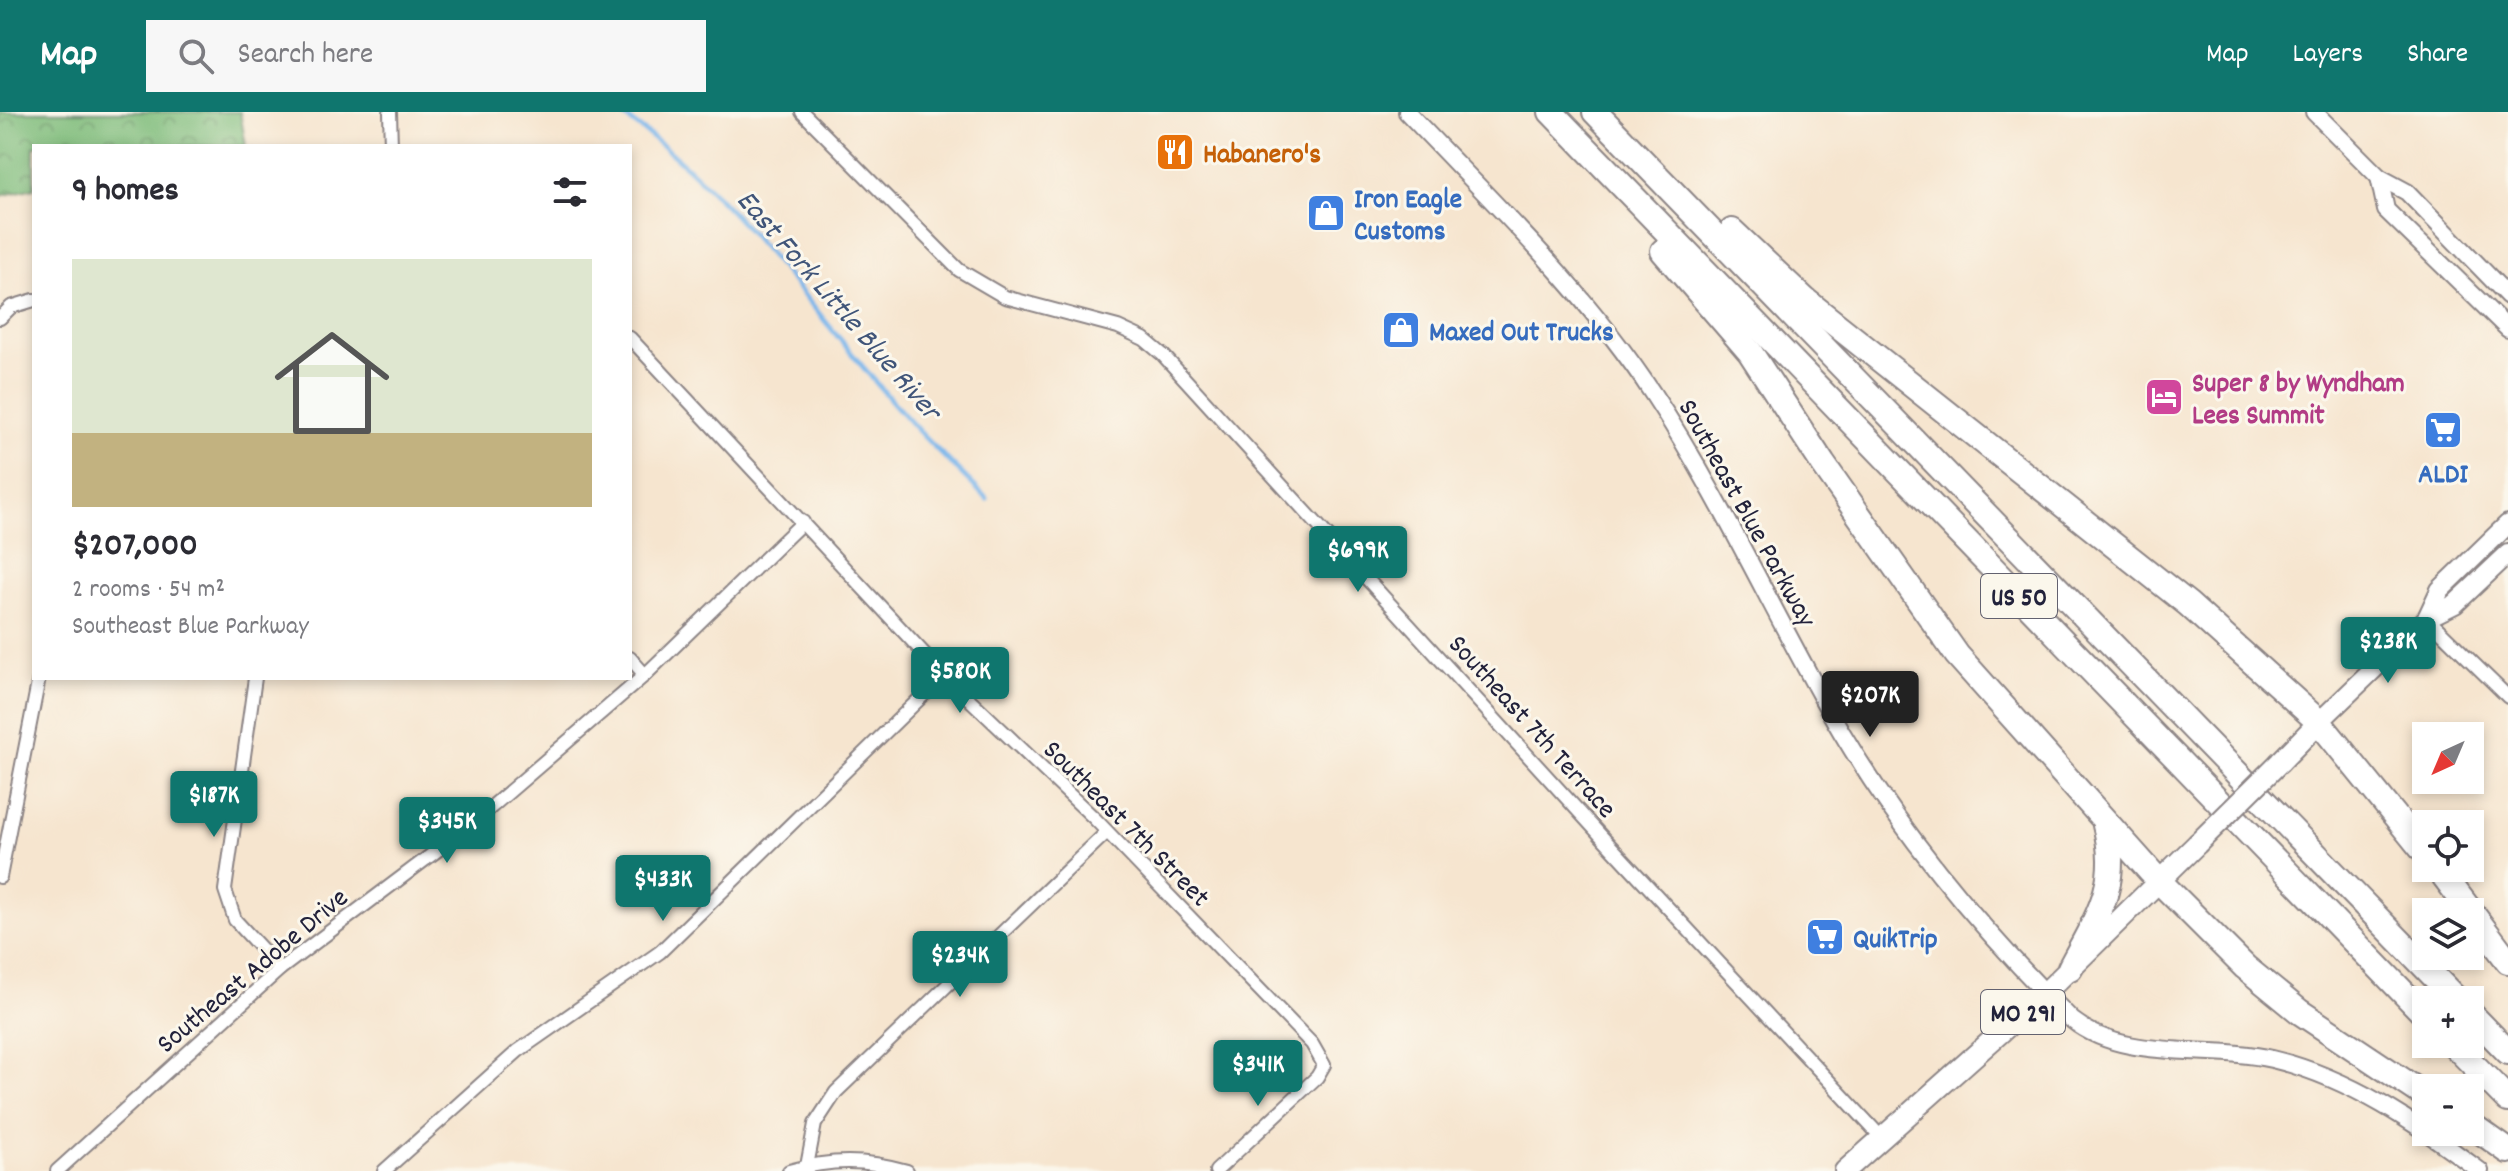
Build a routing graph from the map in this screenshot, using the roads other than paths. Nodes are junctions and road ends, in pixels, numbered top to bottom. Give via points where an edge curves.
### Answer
1 (390, 112) edge
2 (802, 112) edge
3 (1407, 112) edge
4 (1551, 112) edge
5 (1595, 112) edge
6 (1602, 112) edge
7 (2314, 112) edge
8 (391, 144) edge
9 (1613, 177) junction
10 (2379, 177) junction
11 (2508, 296) edge
12 (32, 301) edge
13 (0, 318) edge
14 (2508, 329) edge
15 (632, 340) edge
16 (803, 522) junction
17 (2508, 524) edge
18 (2508, 554) edge
19 (2427, 618) junction
20 (632, 660) edge
21 (645, 675) junction
22 (944, 675) junction
23 (39, 680) edge
24 (255, 680) edge
25 (2508, 697) edge
26 (2319, 722) junction
27 (2103, 818) junction
28 (1107, 832) junction
29 (2412, 837) edge
30 (0, 877) edge
31 (2158, 880) junction
32 (2449, 882) edge
33 (2508, 961) edge
34 (2070, 968) junction
35 (280, 969) junction
36 (2443, 986) edge
37 (2045, 993) junction
38 (2412, 1002) edge
39 (2484, 1027) edge
40 (2508, 1052) edge
41 (2467, 1058) edge
42 (2412, 1087) edge
43 (2508, 1100) edge
44 (2484, 1134) edge
45 (1881, 1137) junction
46 (2508, 1151) edge
47 (807, 1166) junction
48 (57, 1171) edge
49 (384, 1171) edge
50 (789, 1171) edge
51 (907, 1171) edge
52 (1216, 1171) edge
53 (1845, 1171) edge
54 (2480, 1171) edge

1 - 8 street
2 - 45 street, Southeast 7th Terrace via 959,270 1005,297 1118,327 1163,355
3 - 37 street, Southeast Blue Parkway via 1541,254 1636,369 1686,446 1869,776 1929,862
4 - 9 highway, US 50
5 - 36 highway, US 50
6 - 26 highway via 1622,120 1805,300 2188,604
7 - 10 street
9 - 27 highway via 1622,203 1750,352 1957,655
9 - 38 highway, US 50
10 - 11 street via 2407,192
10 - 14 street via 2386,210
12 - 13 street via 11,307
15 - 16 street, Southeast 7th Street
16 - 21 street, Southeast Adobe Drive
16 - 22 street, Southeast 7th Street
17 - 19 main road via 2440,590
18 - 19 main road via 2455,604
19 - 25 street
19 - 26 main road
20 - 21 street
21 - 35 street, Southeast Adobe Drive via 467,828
22 - 28 street, Southeast 7th Street
22 - 49 street via 660,952 518,1051
23 - 30 street
24 - 35 street via 225,890 235,920
26 - 29 highway
26 - 31 main road, bridge
27 - 31 highway
27 - 34 highway via 2113,854 2110,874 2102,907
28 - 47 street via 836,1092 815,1124
28 - 52 street, Southeast 7th Street via 1312,1044 1324,1065 1308,1087
31 - 34 main road, MO 291
31 - 42 highway via 2245,967 2300,1012
32 - 33 highway
34 - 37 main road, MO 291
35 - 48 street, Southeast Adobe Drive
37 - 45 main road, MO 291
37 - 54 street, Southeast Blue Parkway via 2101,1039 2229,1051 2328,1075 2382,1103
39 - 40 highway
41 - 43 highway
44 - 46 highway
45 - 53 main road, MO 291
47 - 50 street
47 - 51 street via 865,1161

